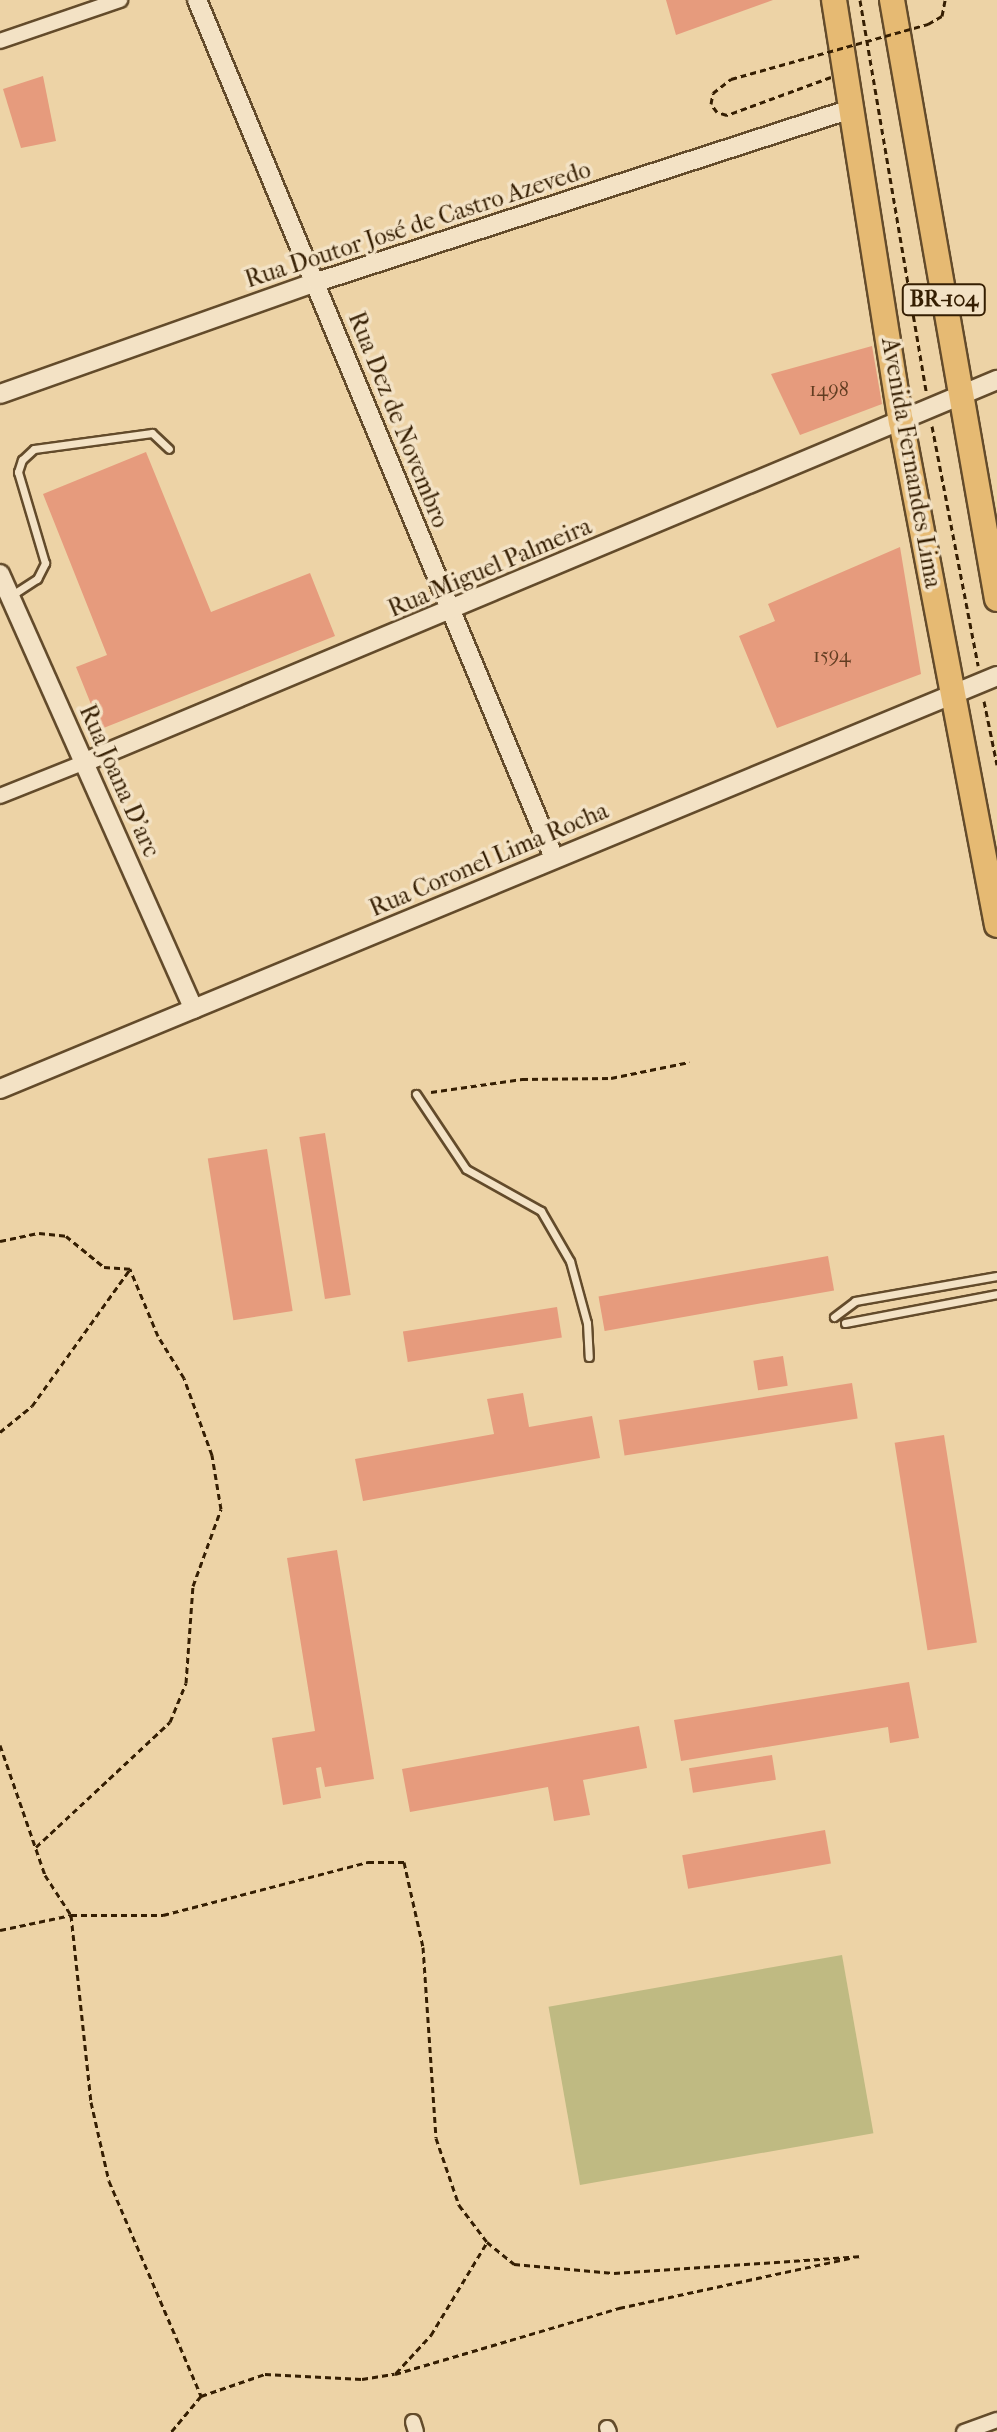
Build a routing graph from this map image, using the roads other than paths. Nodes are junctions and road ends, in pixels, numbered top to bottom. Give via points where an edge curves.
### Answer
1 (120, 0) edge
2 (197, 0) edge
3 (834, 0) edge
4 (892, 0) edge
5 (0, 41) edge
6 (854, 108) junction
7 (317, 282) junction
8 (997, 380) edge
9 (0, 394) edge
10 (960, 395) junction
11 (901, 421) junction
12 (169, 449) dead end
13 (0, 574) edge
14 (996, 586) edge
15 (10, 596) junction
16 (449, 612) junction
17 (989, 679) edge
18 (953, 692) junction
19 (85, 762) junction
20 (0, 796) edge
21 (554, 858) junction
22 (997, 925) edge
23 (194, 1009) junction
24 (0, 1089) edge
25 (416, 1094) road end
26 (997, 1276) edge
27 (997, 1294) edge
28 (834, 1317) dead end
29 (845, 1323) dead end
30 (589, 1357) dead end
31 (997, 2420) edge
32 (964, 2432) edge

1 - 5 street
2 - 7 street, Rua Dez de Novembro
3 - 6 highway, Avenida Fernandes Lima / BR-104
4 - 10 highway, BR-104
6 - 7 street, Rua Doutor José de Castro Azevedo
6 - 11 highway, Avenida Fernandes Lima / BR-104
7 - 9 street, Rua Doutor José de Castro Azevedo
7 - 16 street, Rua Dez de Novembro
8 - 10 street, Rua Miguel Palmeira
10 - 11 street, Rua Miguel Palmeira
10 - 14 highway, BR-104 via 984,500
11 - 16 street, Rua Miguel Palmeira
11 - 18 highway, Avenida Fernandes Lima / BR-104
12 - 15 lane via 152,433 34,449 18,472 45,563 37,579
13 - 15 street, Rua Joana D'arc
15 - 19 street, Rua Joana D'arc
16 - 19 street, Rua Miguel Palmeira
16 - 21 street, Rua Dez de Novembro
17 - 18 street, Rua Coronel Lima Rocha
18 - 21 street, Rua Coronel Lima Rocha
18 - 22 highway, Avenida Fernandes Lima / BR-104
19 - 20 street, Rua Miguel Palmeira
19 - 23 street, Rua Joana D'arc
21 - 23 street, Rua Coronel Lima Rocha
23 - 24 street, Rua Coronel Lima Rocha
25 - 30 lane via 466,1169 541,1211 570,1261 587,1323
26 - 28 lane via 855,1301
27 - 29 lane
31 - 32 street

